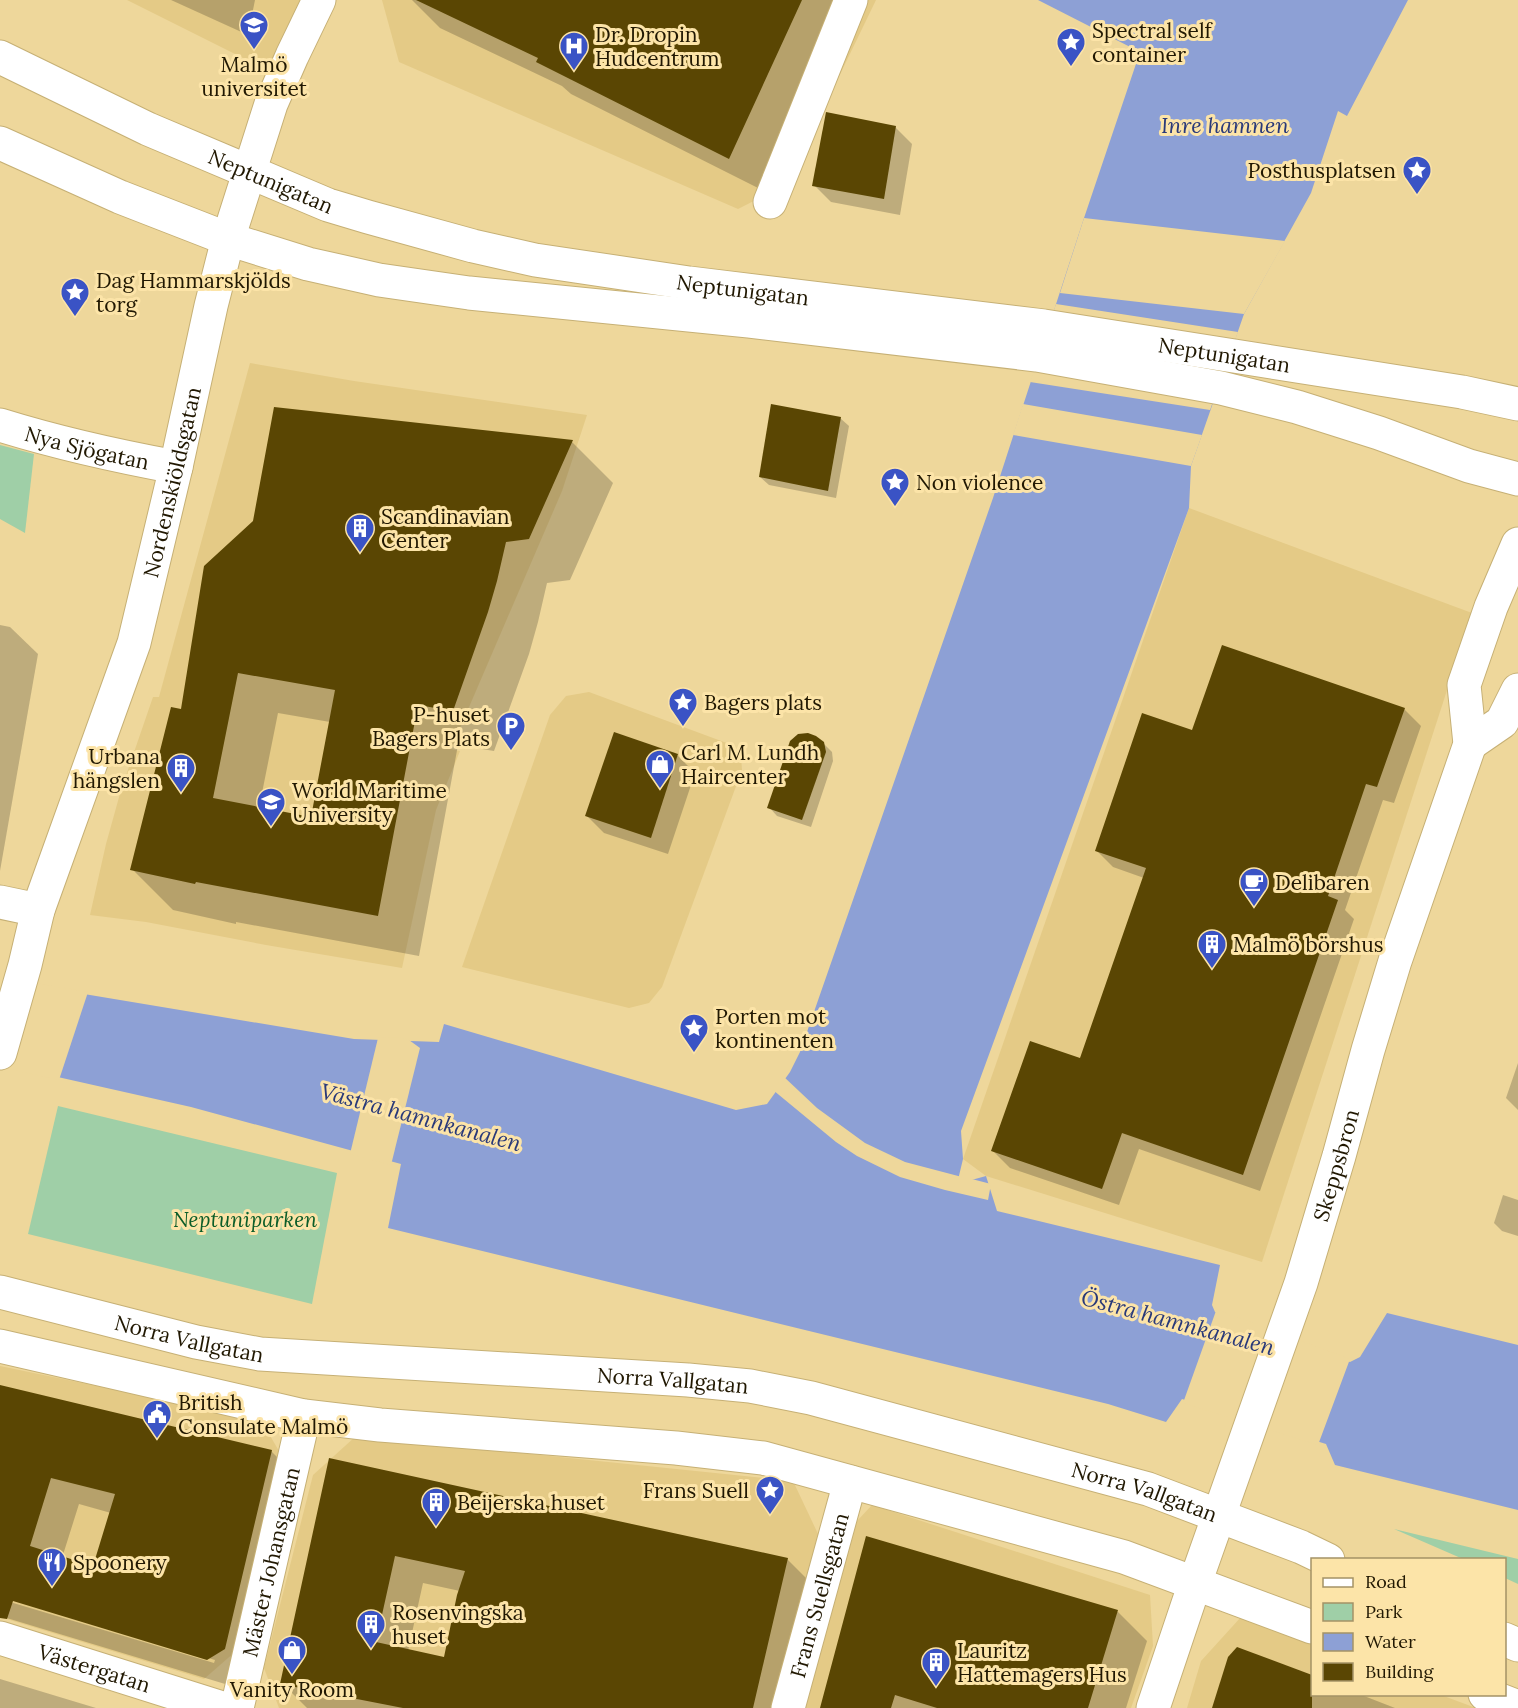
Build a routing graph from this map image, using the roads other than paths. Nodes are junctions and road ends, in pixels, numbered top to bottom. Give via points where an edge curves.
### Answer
1 (319, 0) edge
2 (849, 5) edge
3 (0, 57) edge
4 (0, 144) edge
5 (249, 172) junction
6 (770, 202) dead end
7 (228, 239) junction
8 (1041, 340) junction
9 (1518, 404) edge
10 (0, 425) edge
11 (176, 467) junction
12 (1518, 479) edge
13 (1518, 544) edge
14 (1518, 690) edge
15 (1470, 744) junction
16 (0, 902) edge
17 (38, 910) junction
18 (0, 1053) edge
19 (0, 1292) edge
20 (0, 1346) edge
21 (304, 1416) junction
22 (850, 1482) junction
23 (1219, 1515) junction
24 (1324, 1558) edge
25 (1195, 1583) junction
26 (1311, 1627) edge
27 (0, 1638) edge
28 (1488, 1696) edge
29 (223, 1707) edge
30 (1518, 1707) edge
31 (788, 1708) edge
32 (1153, 1708) edge

1 - 5 street, Nordenskiöldsgatan via 271,104
2 - 6 street
3 - 5 street, Neptunigatan via 148,129
4 - 7 street, Neptunigatan
5 - 7 street, Nordenskiöldsgatan
5 - 8 street, Neptunigatan via 368,218 535,260
7 - 8 street, Neptunigatan via 308,264 446,290 749,321
7 - 11 street, Nordenskiöldsgatan
8 - 9 street, Neptunigatan via 1230,355
8 - 12 street, Neptunigatan via 1297,407
10 - 11 street, Nya Sjögatan via 122,458
11 - 17 street, Nordenskiöldsgatan via 134,643
13 - 15 street, Skeppsbron via 1464,685
14 - 15 street via 1502,722
15 - 23 street, Skeppsbron via 1381,1006 1301,1283
16 - 17 street
17 - 18 street, Nordenskiöldsgatan
19 - 23 street, Norra Vallgatan via 196,1342 260,1354 599,1373 750,1386 921,1426 1148,1489
20 - 21 street
21 - 22 street via 763,1458
21 - 29 street, Mäster Johansgatan
22 - 25 street via 1124,1557
22 - 31 street, Frans Suellsgatan
23 - 24 street, Norra Vallgatan
23 - 25 street, Skeppsbron
25 - 26 street
25 - 32 street, Skeppsbron
27 - 29 street, Västergatan
28 - 30 street

